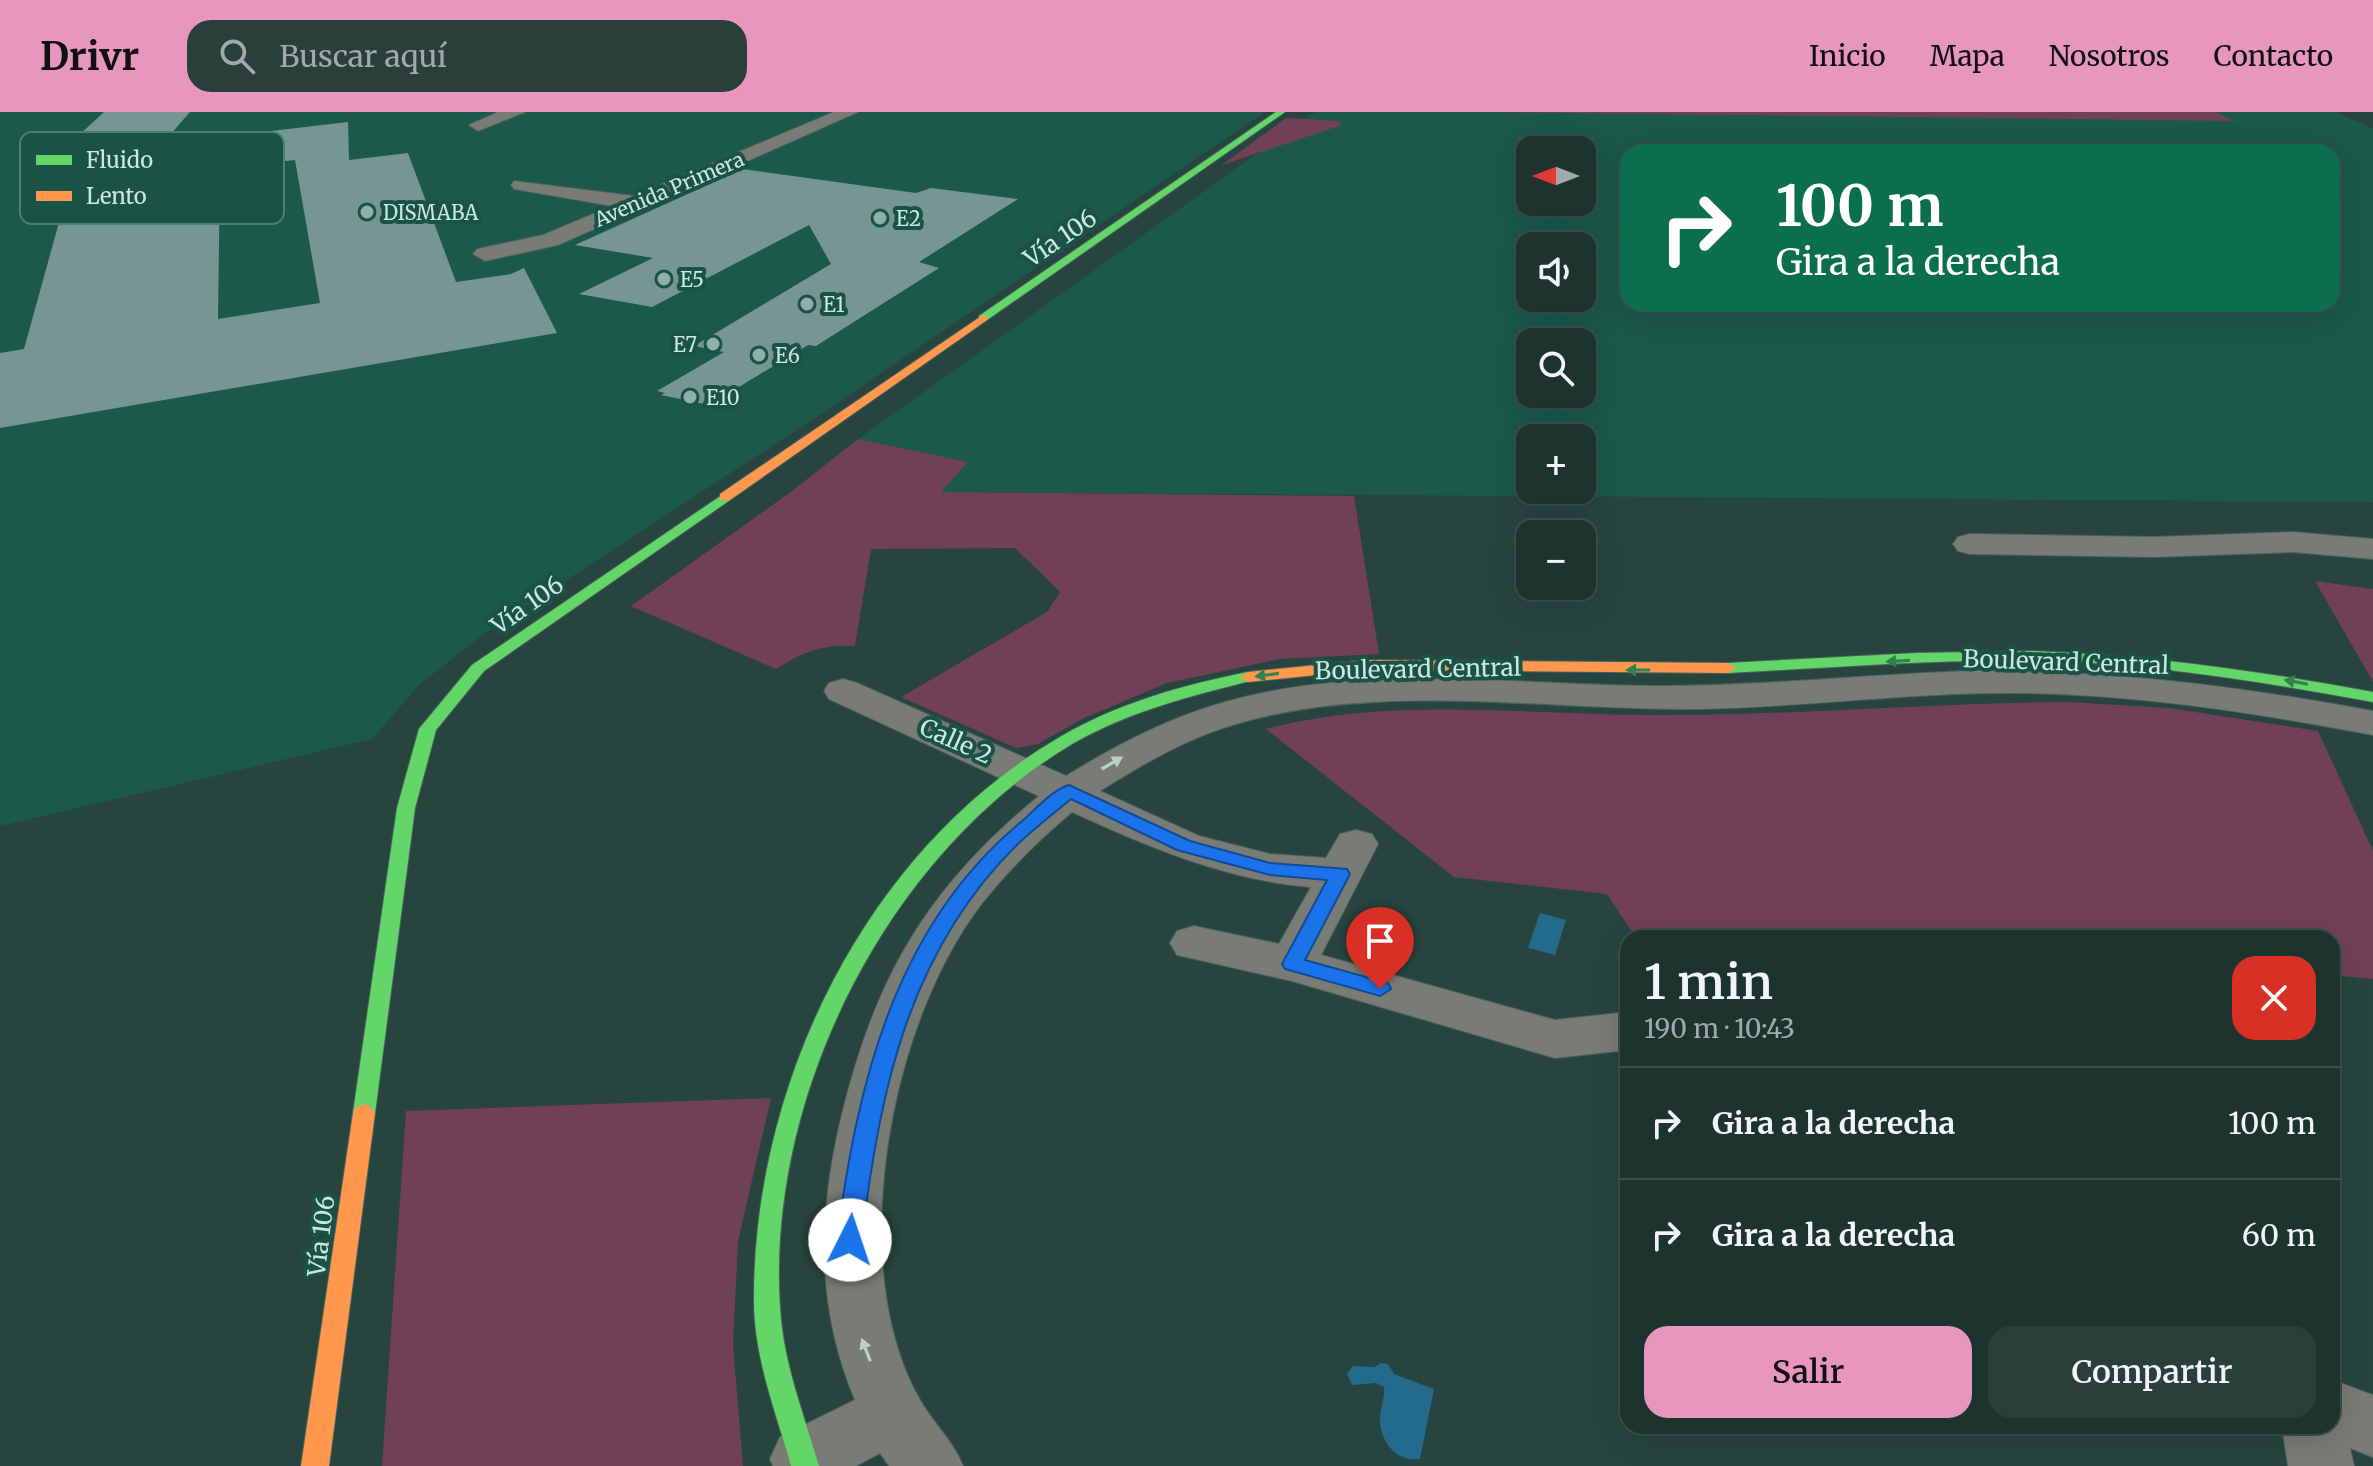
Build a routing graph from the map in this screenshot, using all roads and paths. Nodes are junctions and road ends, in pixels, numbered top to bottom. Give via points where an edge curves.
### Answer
1 (516, 112) edge
2 (849, 112) edge
3 (1281, 112) edge
4 (478, 125) dead end
5 (521, 185) dead end
6 (635, 203) junction
7 (485, 254) dead end
8 (1970, 544) dead end
9 (2373, 549) edge
10 (1960, 670) junction
11 (843, 691) dead end
12 (2373, 697) edge
13 (2373, 723) edge
14 (1021, 770) junction
15 (1069, 791) junction
16 (1194, 943) dead end
17 (1292, 964) junction
18 (1620, 1032) edge
19 (2340, 1413) edge
20 (891, 1415) junction
21 (2373, 1426) edge
22 (2315, 1434) edge
23 (804, 1463) edge
24 (315, 1466) edge
25 (930, 1466) edge
26 (2321, 1466) edge

1 - 4 street
2 - 6 street, Avenida Primera
3 - 24 main road, Vía 106 via 478,668 428,729 403,823
5 - 6 street
6 - 7 street, Avenida Primera via 550,240
8 - 9 street via 2154,547 2293,542
12 -> 10 main road, Boulevard Central via 2196,668 2047,657
10 - 13 street, Boulevard Central via 2186,691
10 -> 14 main road, Boulevard Central via 1381,665 1261,675 1157,701 1083,733
15 -> 10 street, Boulevard Central via 1132,751 1201,723 1262,705 1331,695 1657,698
11 - 14 street, Calle 2
14 - 15 street, Calle 2
14 - 23 main road, Boulevard Central via 952,833 876,927 827,1016 792,1112 778,1163 767,1298 778,1382
15 - 17 street, Calle 2 via 1184,846 1270,869 1348,859
20 -> 15 street, Boulevard Central via 861,1337 849,1266 850,1214 880,1061 912,978 955,908 1012,839
16 - 17 street
17 - 18 street via 1555,1039
19 - 21 street
20 - 23 street
20 - 25 street, Boulevard Central
22 - 26 street

